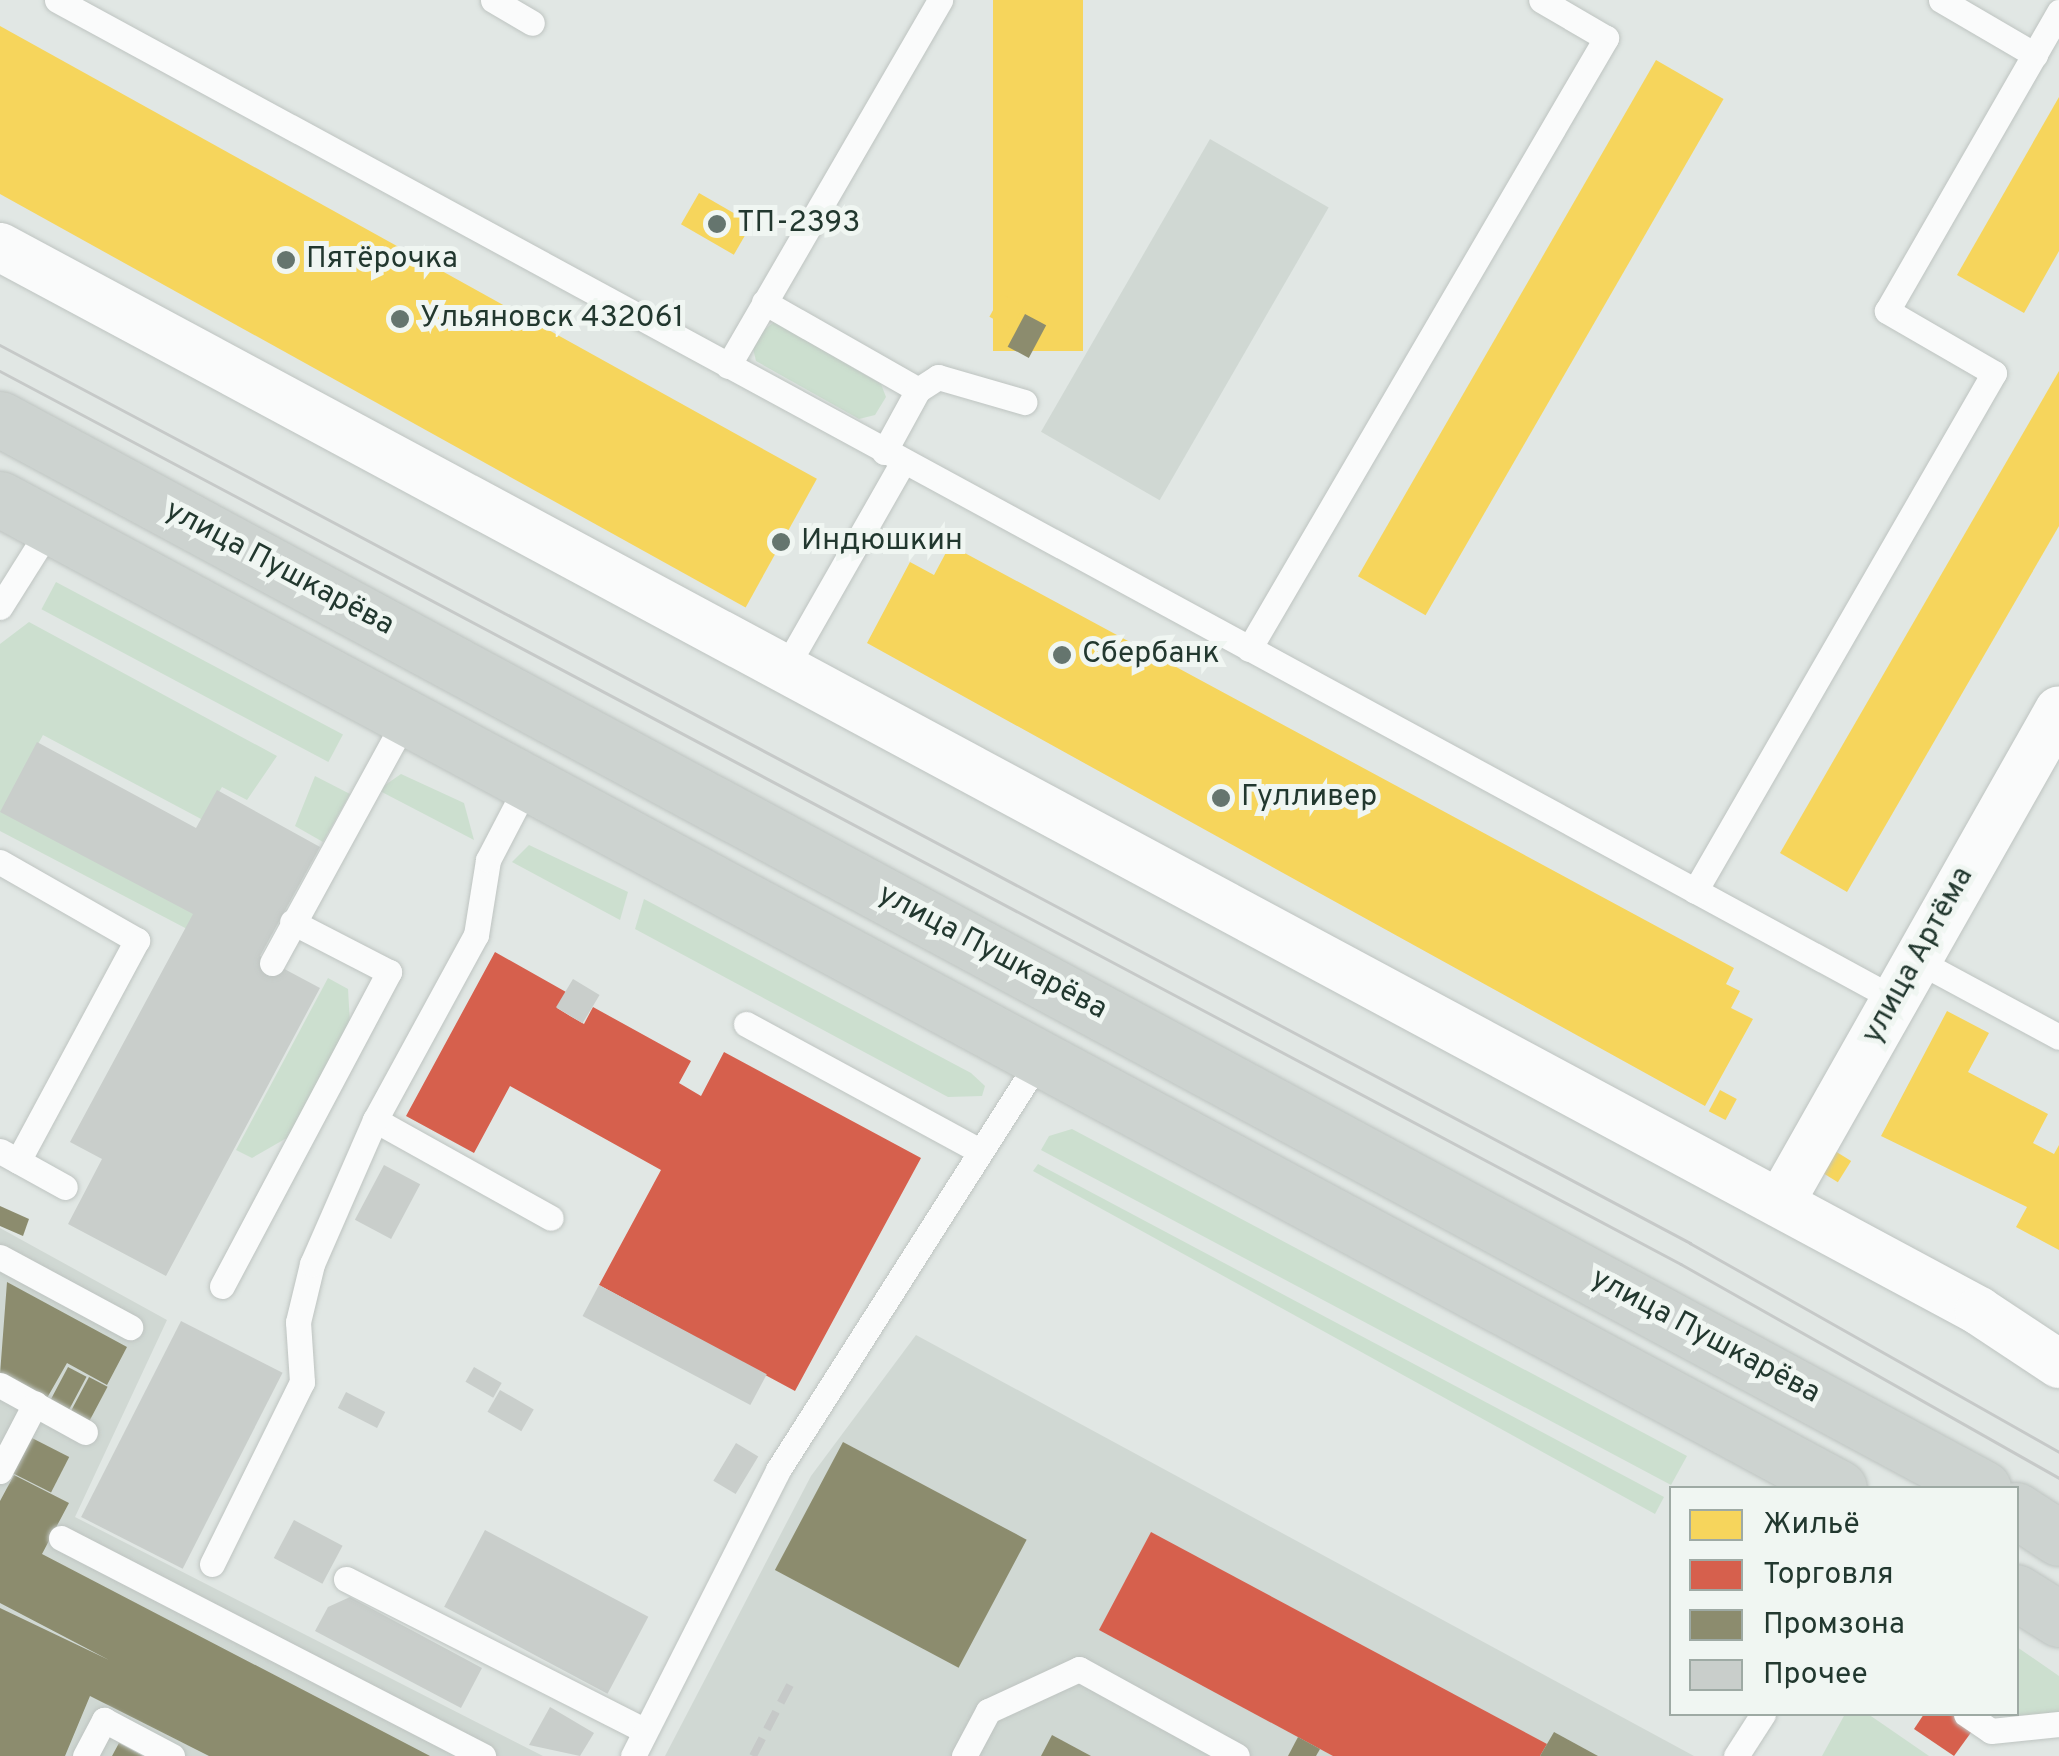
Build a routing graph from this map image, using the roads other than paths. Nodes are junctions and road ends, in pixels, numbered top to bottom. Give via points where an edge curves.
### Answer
1 (57, 0) edge
2 (493, 0) edge
3 (940, 0) edge
4 (1942, 0) edge
5 (1544, 1) edge
6 (2059, 12) edge
7 (532, 23) dead end
8 (2034, 55) junction
9 (0, 247) edge
10 (764, 302) junction
11 (728, 366) junction
12 (918, 390) junction
13 (1024, 402) dead end
14 (0, 420) edge
15 (893, 457) junction
16 (0, 500) edge
17 (50, 526) junction
18 (0, 607) edge
19 (1249, 649) junction
20 (442, 656) junction
21 (782, 674) junction
22 (2059, 710) edge
23 (406, 718) junction
24 (563, 722) junction
25 (528, 783) junction
26 (0, 862) edge
27 (1695, 890) junction
28 (292, 922) junction
29 (272, 963) dead end
30 (1905, 979) junction
31 (1076, 998) junction
32 (746, 1024) dead end
33 (2059, 1037) edge
34 (1040, 1058) junction
35 (375, 1120) junction
36 (978, 1150) junction
37 (9, 1156) edge
38 (65, 1187) dead end
39 (1780, 1203) junction
40 (551, 1218) dead end
41 (0, 1258) edge
42 (222, 1286) dead end
43 (130, 1326) dead end
44 (2059, 1364) edge
45 (0, 1385) edge
46 (35, 1404) junction
47 (85, 1432) dead end
48 (1905, 1469) edge
49 (0, 1471) edge
50 (1835, 1486) edge
51 (1974, 1486) edge
52 (2019, 1512) edge
53 (62, 1538) dead end
54 (2059, 1538) edge
55 (212, 1564) dead end
56 (346, 1580) dead end
57 (2019, 1594) edge
58 (2059, 1619) edge
59 (1762, 1716) edge
60 (1969, 1716) edge
61 (2059, 1724) edge
62 (644, 1730) junction
63 (85, 1756) edge
64 (172, 1756) edge
65 (483, 1756) edge
66 (633, 1756) edge
67 (964, 1756) edge
68 (1237, 1756) edge
69 (1736, 1756) edge

1 - 11 lane
2 - 7 lane
3 - 10 lane
4 - 8 lane
5 - 19 lane via 1606,38
6 - 8 lane
8 - 27 lane via 1888,311 1994,372
9 - 21 street
10 - 11 lane
10 - 12 lane
11 - 15 lane
12 - 13 lane via 938,377
12 - 15 lane
14 - 20 main road, улица Пушкарёва
15 - 19 lane
15 - 21 lane
16 - 17 main road
17 - 18 lane
17 - 23 main road
19 - 27 lane
20 - 23 main road
20 - 24 main road, улица Пушкарёва
21 - 39 street
22 - 30 street, улица Артёма
23 - 25 main road
23 - 28 lane
24 - 25 main road
24 - 31 main road, улица Пушкарёва
25 - 34 main road
25 - 35 lane via 488,860 476,934
26 - 37 lane via 137,940
27 - 30 lane
28 - 29 lane
28 - 42 lane via 389,972
30 - 33 lane
30 - 39 street, улица Артёма
31 - 34 main road
31 - 48 main road, улица Пушкарёва
32 - 36 lane
34 - 36 lane
34 - 50 main road
35 - 40 lane
35 - 55 lane via 312,1264 298,1322 302,1382
36 - 62 lane via 778,1470
37 - 38 lane
39 - 44 street
41 - 43 lane
45 - 46 lane
46 - 47 lane
46 - 49 lane
48 - 51 main road, улица Пушкарёва
52 - 54 main road
53 - 65 lane
56 - 62 lane
57 - 58 main road
59 - 69 lane
60 - 61 lane via 1991,1731
62 - 66 lane
63 - 64 lane via 104,1720
67 - 68 lane via 988,1711 1079,1669

